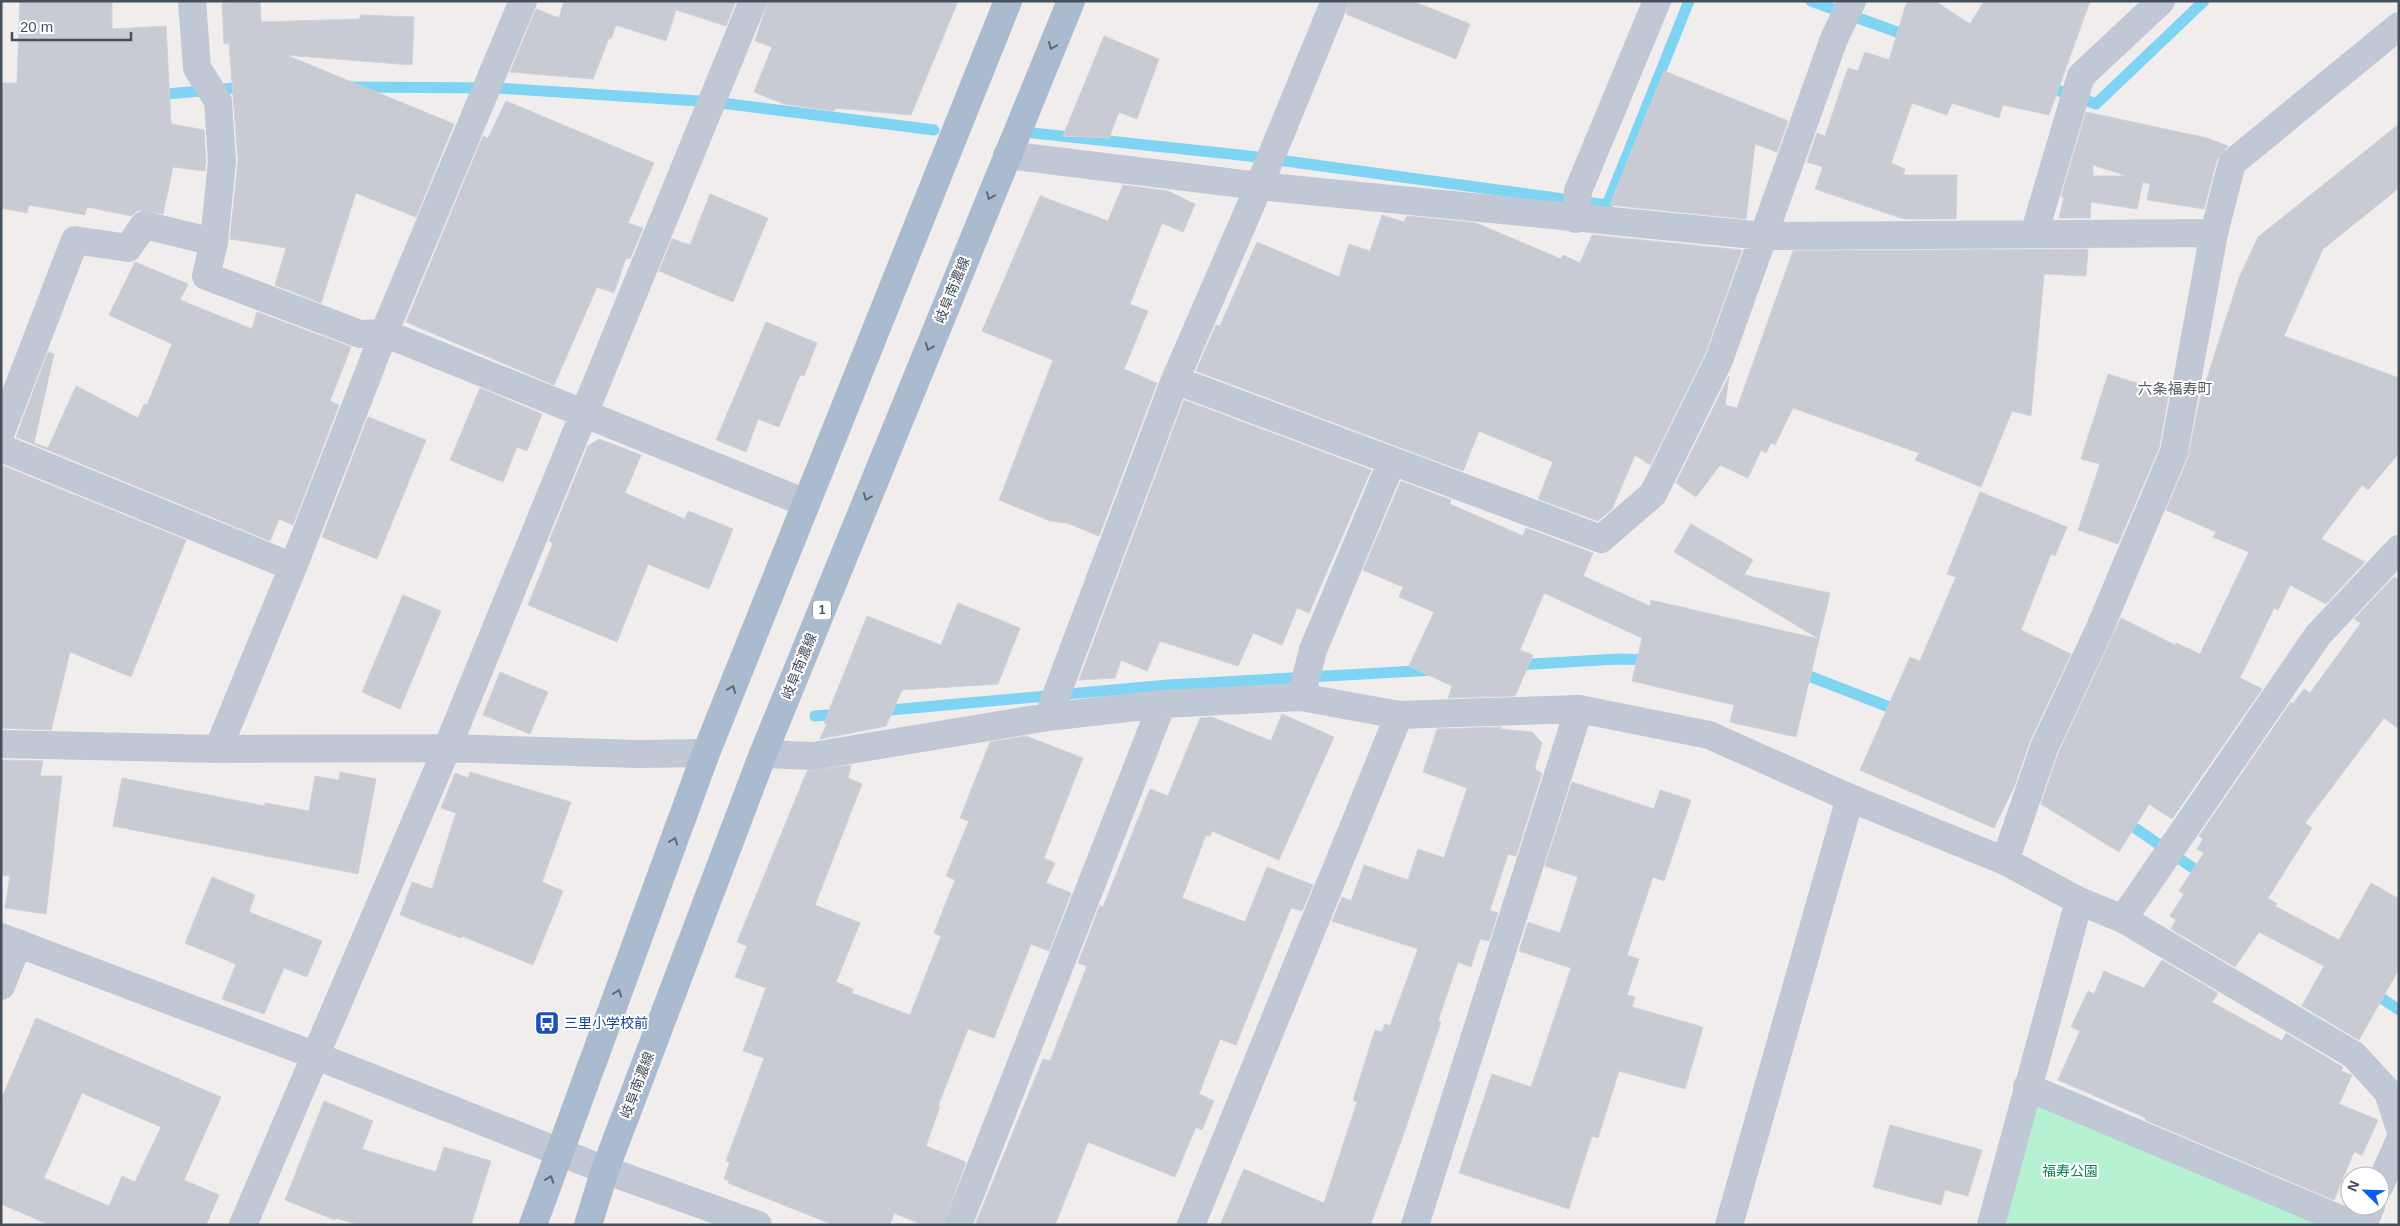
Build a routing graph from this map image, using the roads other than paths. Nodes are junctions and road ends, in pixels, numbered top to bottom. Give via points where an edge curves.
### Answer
1 (192, 1) edge
2 (523, 1) edge
3 (753, 1) edge
4 (1008, 1) edge
5 (1071, 1) edge
6 (1335, 1) edge
7 (1657, 1) edge
8 (1852, 1) edge
9 (2161, 1) edge
10 (2399, 26) edge
11 (1007, 155) junction
12 (1259, 186) junction
13 (1576, 219) junction
14 (2214, 233) junction
15 (2034, 234) junction
16 (1764, 236) junction
17 (214, 242) junction
18 (384, 333) junction
19 (1175, 380) junction
20 (586, 414) junction
21 (1, 432) edge
22 (1, 448) edge
23 (1392, 461) junction
24 (806, 503) junction
25 (2399, 549) edge
26 (293, 567) junction
27 (1302, 697) junction
28 (1162, 704) junction
29 (1579, 709) junction
30 (1399, 714) junction
31 (1048, 717) junction
32 (1, 744) edge
33 (447, 748) junction
34 (218, 749) junction
35 (706, 753) junction
36 (763, 754) junction
37 (1850, 798) junction
38 (2005, 861) junction
39 (2079, 901) junction
40 (2123, 919) junction
41 (10, 940) edge
42 (1, 986) edge
43 (314, 1055) junction
44 (2027, 1088) junction
45 (2399, 1126) edge
46 (2399, 1142) edge
47 (560, 1152) junction
48 (2388, 1166) edge
49 (605, 1170) junction
50 (243, 1225) edge
51 (534, 1225) edge
52 (588, 1225) edge
53 (758, 1225) edge
54 (958, 1225) edge
55 (1191, 1225) edge
56 (1415, 1225) edge
57 (1729, 1225) edge
58 (1991, 1225) edge
59 (2354, 1225) edge

1 - 17 street via 197,68 218,101 222,161
2 - 18 street
3 - 20 street
4 - 24 main road
5 -> 11 main road, 岐阜南濃線 / 1
6 - 12 street
7 - 13 street via 1578,191
8 - 16 street via 1834,39
9 - 15 street via 2081,76
10 - 14 street via 2232,163
11 - 12 street
11 -> 36 main road, 岐阜南濃線 / 1
12 - 13 street
12 - 19 street
13 - 16 street
14 - 15 street
14 - 38 street via 2174,452 2044,748
15 - 16 street
16 - 23 street via 1719,360 1653,494 1601,539
17 - 18 street via 206,276 360,334
17 - 21 street via 144,225 128,248 75,240
18 - 20 street
18 - 26 street
19 - 23 street
19 - 31 street
20 - 24 street
20 - 33 street
22 - 26 street
23 - 27 street via 1313,650
35 -> 24 main road
25 - 40 street via 2318,635
26 - 34 street
27 - 28 street
27 - 30 street
28 - 31 street
28 - 54 street
29 - 30 street
29 - 37 street via 1709,735
29 - 56 street
30 - 55 street
31 - 36 street via 813,756
32 - 34 street
33 - 34 street
33 - 35 street
33 - 43 street
47 -> 35 main road
36 - 49 main road, 岐阜南濃線 / 1
37 - 38 street
37 - 57 street
38 - 39 street
39 - 40 street
39 - 44 street
40 - 45 street via 2354,1055 2388,1092
41 - 42 street
41 - 43 street
43 - 47 street
43 - 50 street
44 - 58 street
44 - 59 street
46 - 48 street
47 - 49 street
51 -> 47 main road
49 - 52 main road, 岐阜南濃線 / 1
49 - 53 street

